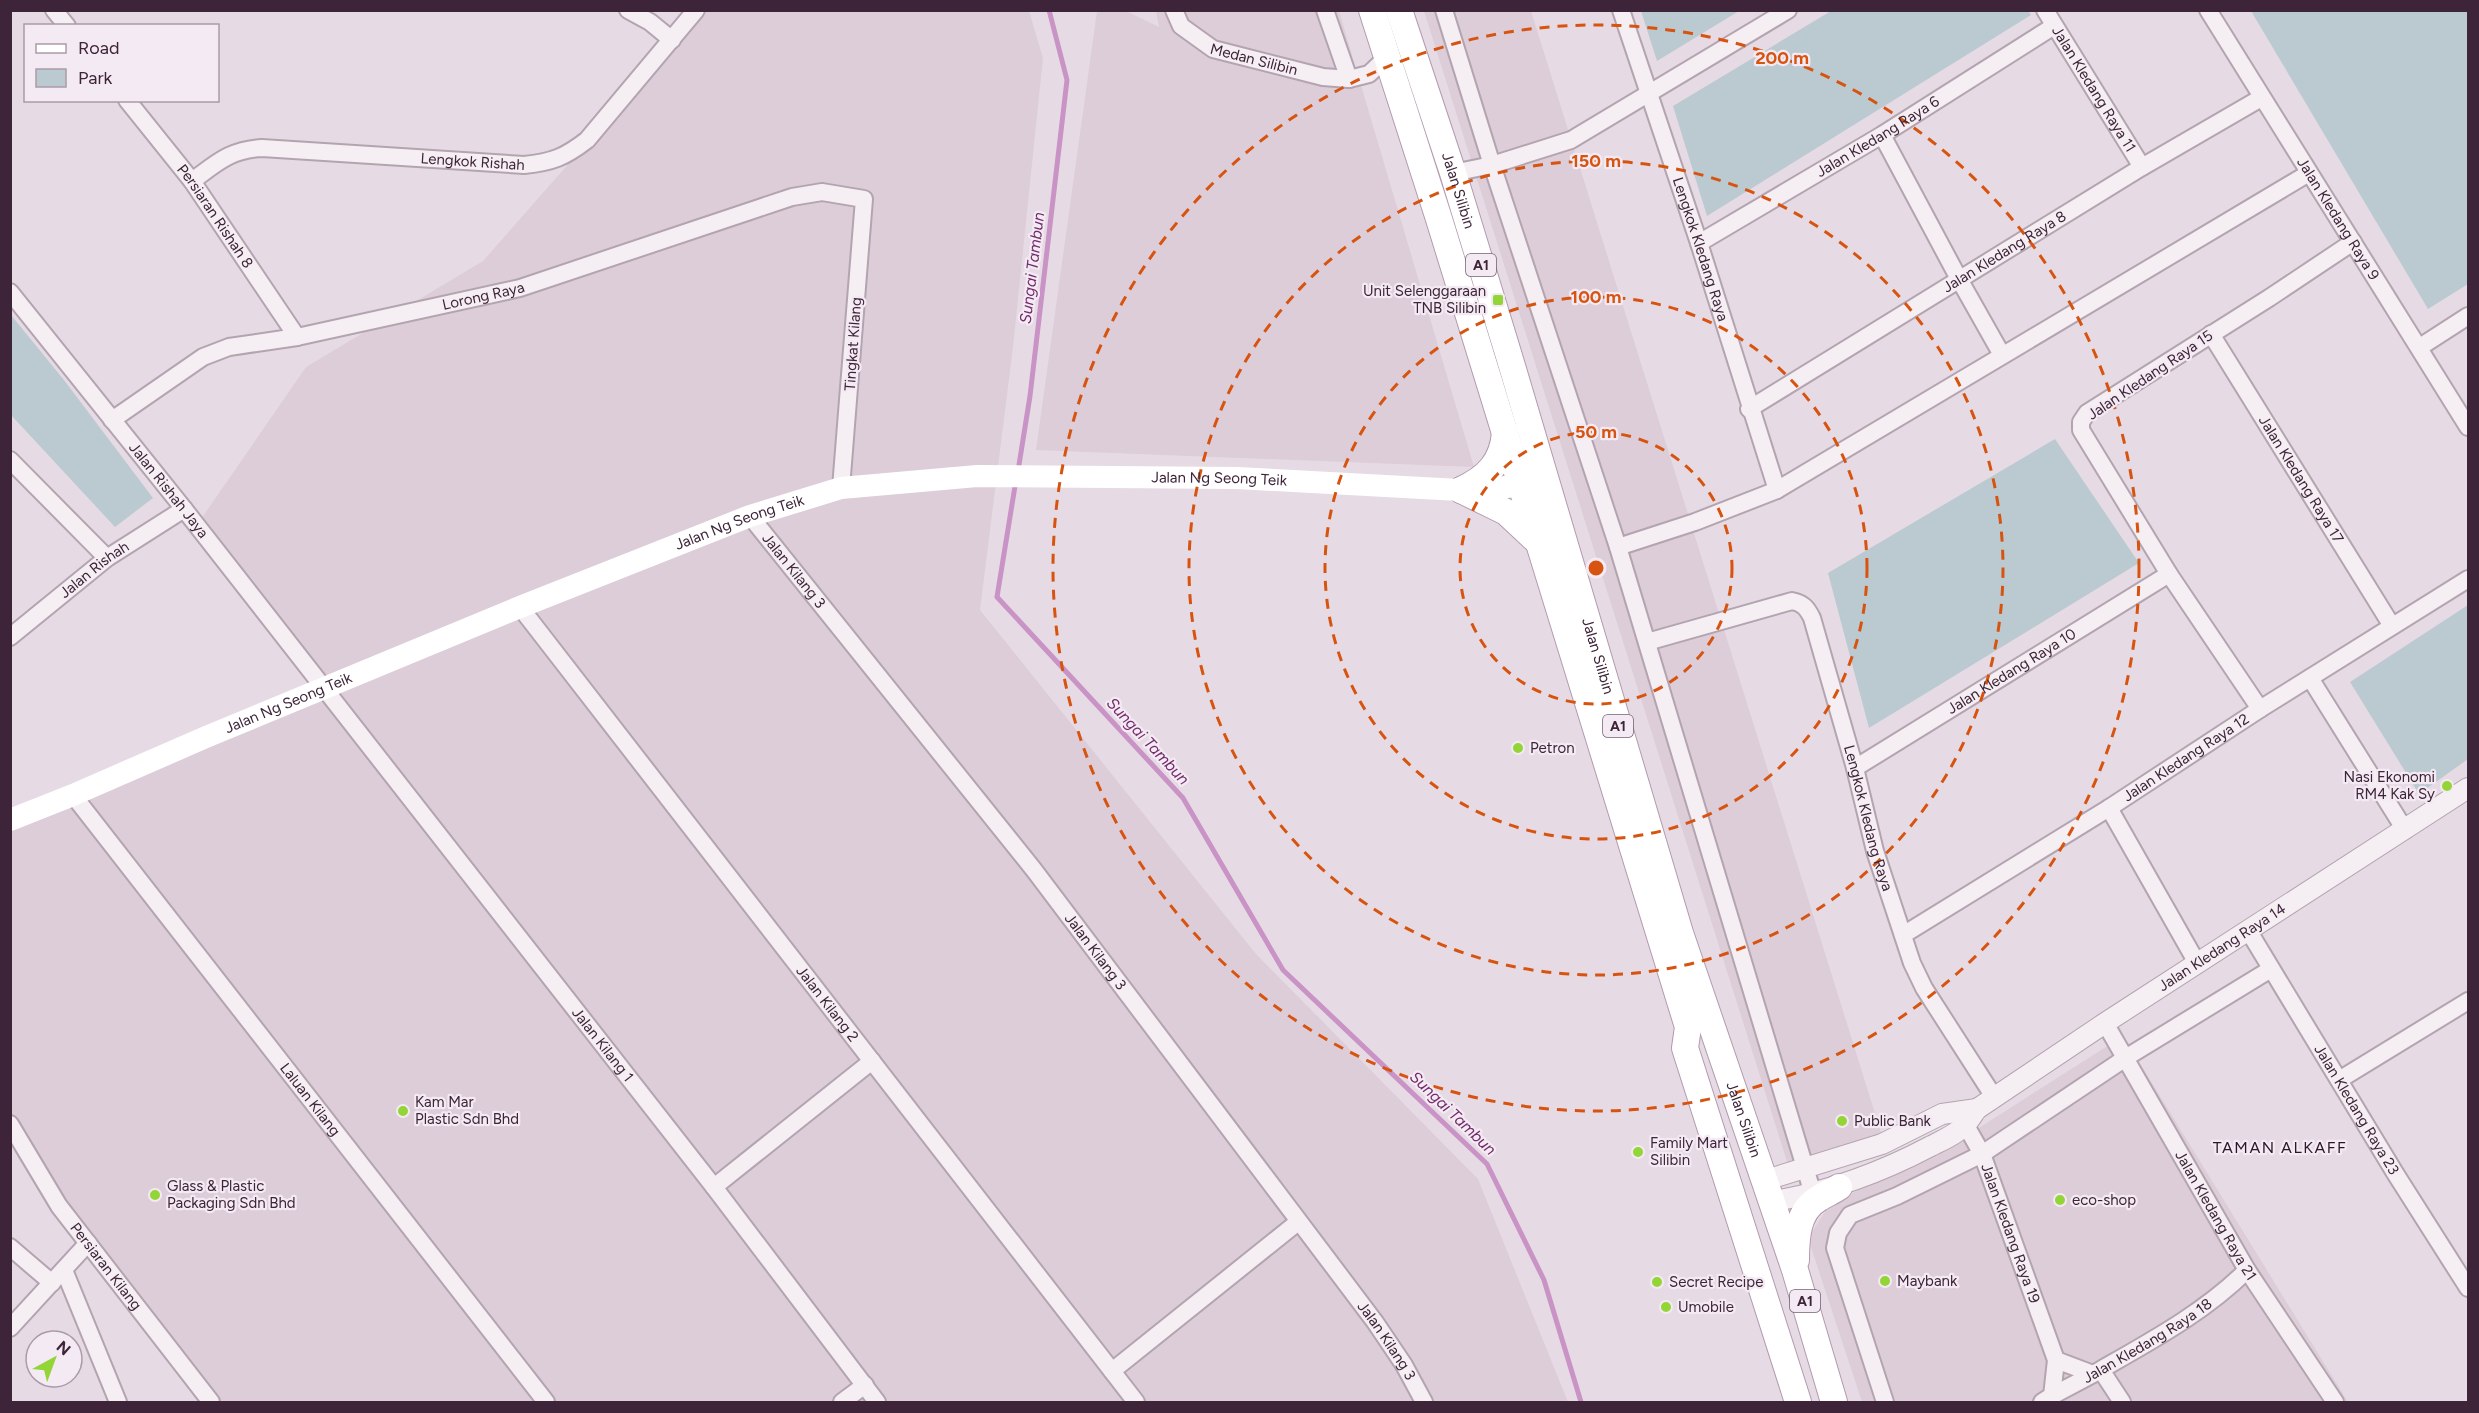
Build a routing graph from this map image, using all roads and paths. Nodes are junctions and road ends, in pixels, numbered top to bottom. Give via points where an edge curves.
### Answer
1 (628, 10) edge
2 (696, 10) edge
3 (1174, 10) edge
4 (1325, 10) edge
5 (1372, 10) edge
6 (1444, 10) edge
7 (1621, 10) edge
8 (1788, 10) edge
9 (2045, 10) edge
10 (2208, 10) edge
11 (1400, 14) edge
12 (2054, 26) junction
13 (672, 40) junction
14 (1387, 72) junction
15 (1349, 79) junction
16 (1649, 93) junction
17 (2261, 98) junction
18 (129, 102) edge
19 (1882, 135) junction
20 (1492, 165) junction
21 (2142, 167) junction
22 (1453, 173) junction
23 (2309, 173) junction
24 (192, 181) junction
25 (864, 199) joint
26 (1439, 219) junction
27 (2353, 242) junction
28 (1699, 243) junction
29 (1959, 279) junction
30 (10, 292) edge
31 (2469, 316) edge
32 (2211, 334) junction
33 (297, 337) junction
34 (2420, 347) junction
35 (2002, 355) junction
36 (1749, 409) junction
37 (112, 420) junction
38 (2469, 427) edge
39 (1505, 432) junction
40 (1535, 445) junction
41 (10, 460) edge
42 (1520, 485) junction
43 (842, 488) junction
44 (1461, 490) junction
45 (1777, 490) junction
46 (184, 509) junction
47 (750, 516) junction
48 (1539, 546) junction
49 (1618, 547) junction
50 (107, 558) junction
51 (2169, 574) junction
52 (2469, 579) edge
53 (520, 607) junction
54 (2392, 626) junction
55 (10, 637) edge
56 (1647, 642) junction
57 (2310, 678) junction
58 (323, 690) junction
59 (2260, 709) junction
60 (1855, 768) junction
61 (2469, 788) edge
62 (74, 795) junction
63 (2109, 808) junction
64 (10, 820) edge
65 (2405, 830) junction
66 (2248, 930) junction
67 (1903, 935) junction
68 (2197, 963) junction
69 (2271, 969) junction
70 (2469, 1001) edge
71 (2105, 1023) junction
72 (1688, 1026) junction
73 (2127, 1057) junction
74 (872, 1061) junction
75 (2338, 1080) junction
76 (1994, 1097) junction
77 (1966, 1115) junction
78 (10, 1124) edge
79 (1982, 1154) junction
80 (1804, 1166) junction
81 (1839, 1186) junction
82 (714, 1187) junction
83 (1761, 1193) junction
84 (1813, 1194) junction
85 (1298, 1222) junction
86 (88, 1244) junction
87 (10, 1247) edge
88 (2247, 1269) junction
89 (64, 1270) junction
90 (1795, 1270) junction
91 (52, 1283) junction
92 (2469, 1288) edge
93 (10, 1328) edge
94 (2055, 1360) junction
95 (1112, 1371) junction
96 (2097, 1372) junction
97 (865, 1385) junction
98 (2047, 1399) edge
99 (118, 1402) edge
100 (211, 1402) edge
101 (546, 1402) edge
102 (842, 1402) edge
103 (877, 1402) edge
104 (1136, 1402) edge
105 (1424, 1402) edge
106 (1798, 1402) edge
107 (1804, 1402) edge
108 (1834, 1402) edge
109 (1885, 1402) edge
110 (2122, 1402) edge
111 (2335, 1402) edge

1 - 13 street
2 - 13 street, Lengkok Rishah
3 - 15 street, Medan Silibin via 1181,26 1213,48 1323,77
4 - 15 street
5 - 14 main road, Jalan Silibin / A1
6 - 20 street
7 - 16 street, Lengkok Kledang Raya
8 - 16 street
9 - 12 street, Jalan Kledang Raya 11
10 - 17 street, Jalan Kledang Raya 9
11 - 14 main road via 1398,38
11 - 22 main road, Jalan Silibin / A1
12 - 19 street, Jalan Kledang Raya 6
12 - 21 street, Jalan Kledang Raya 11
13 - 24 street, Lengkok Rishah via 587,140 550,162 524,165 243,149
14 - 15 street, Medan Silibin
14 - 22 main road via 1412,102 1428,157 1440,170
14 - 26 main road, Jalan Silibin / A1
16 - 20 street via 1571,140
16 - 28 street, Lengkok Kledang Raya
17 - 21 street, Jalan Kledang Raya 8
17 - 23 street, Jalan Kledang Raya 9
18 - 24 street, Persiaran Rishah 8
19 - 28 street, Jalan Kledang Raya 6
19 - 29 street
20 - 22 street
20 - 49 street
21 - 29 street, Jalan Kledang Raya 8
22 - 26 main road via 1440,187
22 - 40 main road, Jalan Silibin / A1
23 - 27 street, Jalan Kledang Raya 9
23 - 35 street
24 - 33 street, Persiaran Rishah 8
25 - 33 street, Lorong Raya via 822,192 792,197 520,288
25 - 43 street, Tingkat Kilang
26 - 39 main road, Jalan Silibin / A1
27 - 32 street, Jalan Kledang Raya 15
27 - 34 street, Jalan Kledang Raya 9
28 - 36 street, Lengkok Kledang Raya
29 - 35 street
29 - 36 street, Jalan Kledang Raya 8
30 - 37 street, Jalan Rishah Jaya
31 - 34 street
32 - 51 street, Jalan Kledang Raya 15 via 2087,413 2081,422 2081,430
32 - 54 street, Jalan Kledang Raya 17
33 - 37 street, Lorong Raya via 229,347 202,357
34 - 38 street, Jalan Kledang Raya 9
35 - 45 street
36 - 45 street, Lengkok Kledang Raya
37 - 46 street, Jalan Rishah Jaya
39 - 42 main road, Jalan Silibin / A1
39 - 44 main road via 1496,464 1484,477
40 - 42 main road via 1534,474
40 - 83 main road, Jalan Silibin / A1
41 - 50 street
42 - 44 main road, Jalan Ng Seong Teik via 1497,490
42 - 48 main road, Jalan Silibin / A1
43 - 44 main road, Jalan Ng Seong Teik via 977,476 1237,478
43 - 47 main road, Jalan Ng Seong Teik
44 - 48 main road via 1506,512
45 - 49 street
46 - 50 street, Jalan Rishah
46 - 58 street, Jalan Rishah Jaya
47 - 53 main road, Jalan Ng Seong Teik
47 - 85 street, Jalan Kilang 3 via 1034,870
48 - 72 main road, Jalan Silibin / A1
49 - 56 street
50 - 55 street, Jalan Rishah
51 - 59 street, Jalan Kledang Raya 15
51 - 60 street, Jalan Kledang Raya 10
52 - 54 street, Jalan Kledang Raya 12
53 - 58 main road, Jalan Ng Seong Teik
53 - 74 street, Jalan Kilang 2
54 - 57 street, Jalan Kledang Raya 12
56 - 60 street, Lengkok Kledang Raya via 1800,602 1812,618
56 - 80 street
57 - 59 street, Jalan Kledang Raya 12
57 - 65 street
58 - 62 main road, Jalan Ng Seong Teik
58 - 82 street, Jalan Kilang 1
59 - 63 street, Jalan Kledang Raya 12
60 - 67 street, Lengkok Kledang Raya via 1875,851
61 - 65 street, Jalan Kledang Raya 14
62 - 64 main road, Jalan Ng Seong Teik
62 - 101 street, Laluan Kilang
63 - 67 street, Jalan Kledang Raya 12
63 - 68 street
65 - 66 street, Jalan Kledang Raya 14
66 - 68 street, Jalan Kledang Raya 14
66 - 69 street, Jalan Kledang Raya 23
67 - 76 street, Lengkok Kledang Raya via 1924,988
68 - 71 street, Jalan Kledang Raya 14
69 - 73 street
69 - 75 street, Jalan Kledang Raya 23
70 - 75 street
71 - 73 street, Jalan Kledang Raya 21
71 - 76 street, Jalan Kledang Raya 14
72 - 83 main road via 1698,1040 1742,1177
72 - 106 main road, Jalan Silibin / A1 via 1685,1048
73 - 79 street
73 - 88 street, Jalan Kledang Raya 21
74 - 82 street
74 - 95 street, Jalan Kilang 2
75 - 92 street, Jalan Kledang Raya 23
76 - 77 street, Jalan Kledang Raya 14
77 - 79 street, Jalan Kledang Raya 19
77 - 80 street, Jalan Kledang Raya 14 via 1942,1114 1882,1144
77 - 81 street, Jalan Kledang Raya 14 via 1956,1133 1896,1164
78 - 86 street, Persiaran Kilang via 59,1206
79 - 94 street, Jalan Kledang Raya 19
79 - 109 street via 1850,1215 1838,1233 1835,1248
80 - 83 street, Jalan Kledang Raya 14
80 - 84 street
81 - 84 street, Jalan Kledang Raya 14
81 - 90 main road via 1810,1204 1800,1221
82 - 97 street, Jalan Kilang 1
83 - 84 street, Jalan Kledang Raya 14
83 - 90 main road, Jalan Silibin / A1
83 - 107 main road via 1797,1353
85 - 95 street
85 - 105 street, Jalan Kilang 3 via 1375,1322
86 - 89 street
86 - 100 street, Persiaran Kilang
87 - 91 street
88 - 96 street, Jalan Kledang Raya 18 via 2206,1306
88 - 111 street, Jalan Kledang Raya 21
89 - 91 street
89 - 99 street
90 - 108 main road, Jalan Silibin / A1
91 - 93 street
94 - 96 street
94 - 98 street, Jalan Kledang Raya 19
95 - 104 street, Jalan Kilang 2
96 - 98 street, Jalan Kledang Raya 18
96 - 110 street
97 - 102 street
97 - 103 street, Jalan Kilang 1

